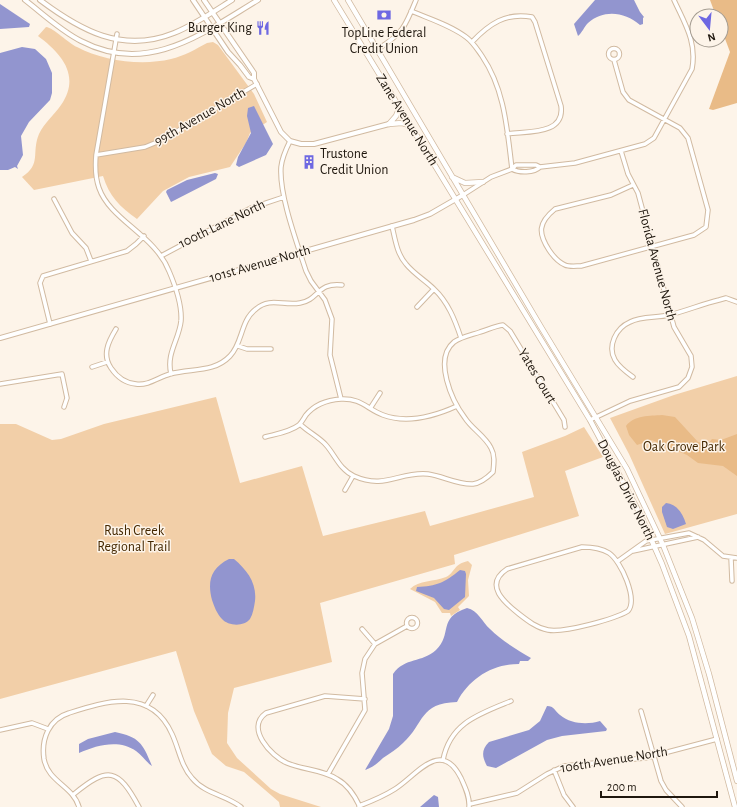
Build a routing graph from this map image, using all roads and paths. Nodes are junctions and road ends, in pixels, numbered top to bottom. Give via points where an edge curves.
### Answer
1 (25, 0) edge
2 (40, 0) edge
3 (193, 0) edge
4 (204, 0) edge
5 (232, 0) edge
6 (258, 0) edge
7 (334, 0) edge
8 (348, 0) edge
9 (416, 0) edge
10 (674, 0) edge
11 (411, 11) junction
12 (212, 13) junction
13 (204, 18) junction
14 (219, 24) junction
15 (210, 29) junction
16 (117, 37) junction
17 (472, 42) junction
18 (378, 49) junction
19 (114, 52) junction
20 (614, 60) dead end
21 (254, 79) junction
22 (257, 84) junction
23 (399, 109) junction
24 (666, 120) junction
25 (390, 124) junction
26 (409, 124) junction
27 (507, 134) junction
28 (290, 141) junction
29 (621, 151) junction
30 (96, 155) junction
31 (512, 169) junction
32 (452, 177) junction
33 (483, 182) junction
34 (633, 185) junction
35 (463, 195) junction
36 (284, 196) junction
37 (54, 199) dead end
38 (456, 199) junction
39 (392, 226) junction
40 (144, 236) junction
41 (652, 247) junction
42 (300, 253) junction
43 (161, 256) junction
44 (91, 261) junction
45 (342, 285) dead end
46 (174, 288) junction
47 (434, 289) junction
48 (318, 292) junction
49 (737, 302) edge
50 (417, 307) dead end
51 (671, 315) junction
52 (50, 324) junction
53 (116, 329) dead end
54 (0, 338) edge
55 (461, 338) junction
56 (238, 346) junction
57 (271, 349) dead end
58 (107, 362) junction
59 (92, 367) dead end
60 (171, 374) junction
61 (632, 377) dead end
62 (130, 383) junction
63 (0, 384) edge
64 (128, 388) dead end
65 (380, 392) dead end
66 (342, 399) junction
67 (457, 406) junction
68 (64, 407) dead end
69 (371, 407) junction
70 (596, 416) junction
71 (590, 420) junction
72 (300, 424) junction
73 (565, 427) dead end
74 (265, 437) dead end
75 (353, 476) junction
76 (345, 490) dead end
77 (699, 537) junction
78 (660, 538) junction
79 (652, 540) junction
80 (663, 545) junction
81 (655, 547) junction
82 (633, 551) junction
83 (731, 558) junction
84 (737, 558) edge
85 (618, 561) junction
86 (732, 581) dead end
87 (407, 626) dead end
88 (362, 629) dead end
89 (375, 644) junction
90 (153, 695) dead end
91 (365, 698) junction
92 (511, 701) dead end
93 (146, 706) junction
94 (641, 711) dead end
95 (48, 729) junction
96 (0, 730) edge
97 (717, 739) junction
98 (654, 756) junction
99 (442, 760) junction
100 (554, 770) junction
101 (328, 774) junction
102 (737, 781) edge
103 (74, 794) junction
104 (470, 805) edge
105 (360, 806) edge
106 (79, 807) edge
107 (139, 807) edge
108 (241, 807) edge
109 (573, 807) edge
110 (682, 807) edge
111 (735, 807) edge

1 - 19 street via 75,38
2 - 16 street via 78,26 95,34
3 - 13 street
4 - 12 street
5 - 12 street
6 - 14 street
7 - 23 main road, Zane Avenue North
8 - 18 main road, Zane Avenue North
9 - 11 street
10 - 24 street, 101st Avenue North via 694,48 694,58 692,69
11 - 17 street via 447,25
11 - 18 street via 400,32
12 - 13 street
12 - 14 street
13 - 15 street
13 - 16 street via 163,37 140,40
14 - 15 street
14 - 21 street via 254,73
15 - 19 street via 188,42 167,49 140,54
15 - 21 street via 249,77
16 - 19 street
17 - 27 street via 498,84
17 - 27 street via 496,21 520,16 532,18 535,22 562,106 562,116 559,123 549,128
18 - 32 main road, Zane Avenue North
19 - 30 street
20 - 24 street via 623,92 629,100
21 - 22 street
22 - 28 street via 281,132
22 - 30 street, 99th Avenue North via 162,140 145,147
23 - 25 main road
23 - 26 main road, Zane Avenue North
24 - 29 street, 101st Avenue North via 654,138 645,144
24 - 41 street via 680,128 690,143 708,210 707,221 706,227 694,235
25 - 26 main road
25 - 28 street via 314,144
26 - 38 main road, Zane Avenue North
27 - 31 street
28 - 36 street via 281,168
29 - 31 street, 101st Avenue North via 575,163 540,167 536,164 516,165
29 - 34 street, Florida Avenue North
30 - 40 street via 95,174 106,202
31 - 33 street, 101st Avenue North
32 - 33 main road via 465,182
32 - 35 main road, Zane Avenue North
33 - 35 street, 101st Avenue North
34 - 41 street, Florida Avenue North via 638,193
34 - 41 street via 611,195 555,209 543,221 542,239 552,256 566,266 581,266
35 - 38 street, 101st Avenue North
35 - 70 main road, Douglas Drive North
36 - 42 street
36 - 43 street, 100th Lane North via 251,208
37 - 44 street via 72,233 86,248
38 - 39 street, 101st Avenue North via 430,214
38 - 71 main road, Douglas Drive North
39 - 42 street, 101st Avenue North
39 - 47 street via 397,248 405,263
40 - 43 street
40 - 44 street via 130,249
41 - 51 street, Florida Avenue North
42 - 46 street, 101st Avenue North
42 - 48 street via 306,271
43 - 46 street via 170,271
44 - 52 street via 48,273 41,278
45 - 48 street via 326,286
46 - 52 street, 101st Avenue North
46 - 60 street via 181,322 170,352
47 - 50 street
47 - 55 street via 444,300
48 - 56 street via 308,301 275,302 257,308 244,324
48 - 66 street via 325,300 332,319 330,355
49 - 51 street via 726,298
51 - 61 street via 638,319 618,332 612,353 619,366
51 - 70 street, Florida Avenue North via 678,334 691,356 692,367 688,378 678,387 630,401
52 - 54 street, 101st Avenue North
53 - 58 street via 106,352
55 - 67 street via 449,348 444,362
55 - 73 street, Yates Court via 505,326 564,420
56 - 57 street via 247,349
56 - 60 street via 220,365
58 - 59 street
58 - 62 street via 114,374
60 - 62 street via 146,383
62 - 64 street
63 - 68 street via 62,374 67,398
65 - 69 street
66 - 69 street
66 - 72 street via 320,403
67 - 69 street via 442,414 410,419 382,415
67 - 75 street via 471,426 491,446 494,457 493,472 489,476 474,484 428,474 382,482 367,481
70 - 71 street
70 - 78 main road, Douglas Drive North via 627,469
71 - 79 main road, Douglas Drive North
72 - 74 street
72 - 75 street via 326,445 343,468
75 - 76 street
77 - 78 street via 692,533 684,533
77 - 80 street
77 - 83 street via 720,554
78 - 79 street
78 - 80 main road, Douglas Drive North
79 - 81 main road, Douglas Drive North
79 - 82 street via 646,541
80 - 81 street
80 - 102 main road, Douglas Drive North via 700,645
81 - 82 street
81 - 97 main road, Douglas Drive North via 694,653
82 - 85 street
83 - 84 street
83 - 86 street
85 - 85 street via 604,551 582,547 507,569 498,580 498,591 506,604 534,625 550,630 568,630 621,614 631,607 631,596
87 - 89 street
88 - 89 street
89 - 91 street via 362,668
90 - 93 street
91 - 101 street via 363,714
91 - 101 street via 321,697 270,712 263,715 259,721 258,735 280,759 291,765
92 - 99 street via 475,716 459,728 448,743
93 - 95 street via 131,701 106,702 60,716
93 - 108 street via 160,716 169,727 184,766 196,783
94 - 98 street
95 - 96 street via 32,723
95 - 103 street via 44,752 49,772 55,782
97 - 98 street, 106th Avenue North
97 - 111 main road, Douglas Drive North
98 - 100 street, 106th Avenue North via 637,760 571,765
98 - 110 street via 664,786
99 - 104 street via 457,771
99 - 105 street via 424,765 396,788
100 - 104 street, 106th Avenue North via 517,793
100 - 109 street via 564,795
101 - 105 street via 344,784
103 - 106 street
103 - 107 street via 92,780 108,775 124,782

